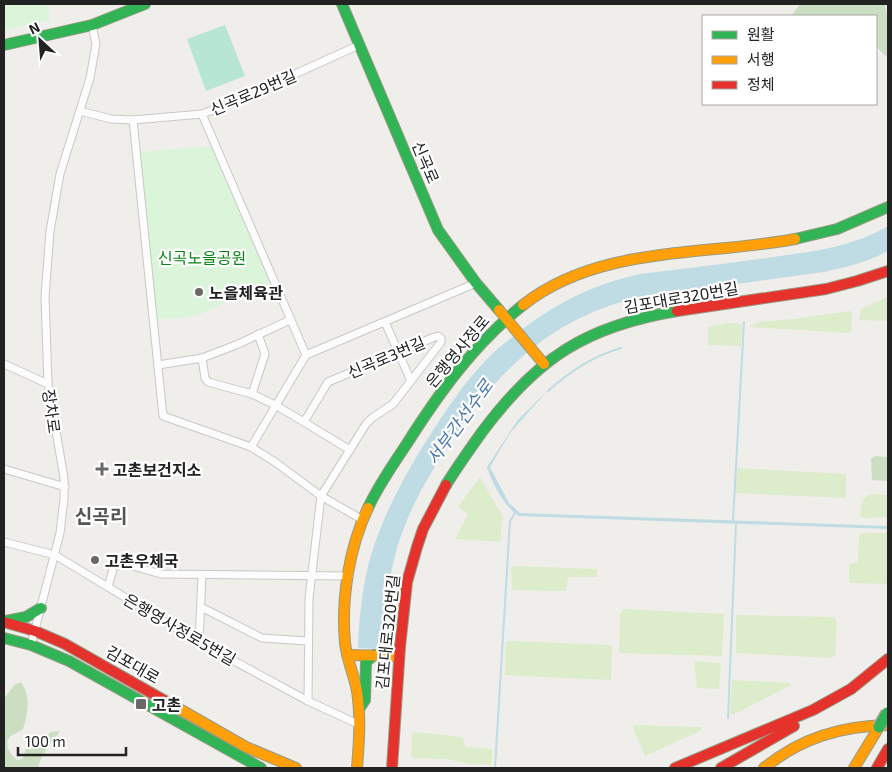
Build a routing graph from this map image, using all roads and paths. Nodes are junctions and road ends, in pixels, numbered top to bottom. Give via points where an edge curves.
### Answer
1 (145, 4) edge
2 (342, 4) edge
3 (92, 25) junction
4 (4, 45) edge
5 (359, 45) junction
6 (80, 111) junction
7 (202, 114) junction
8 (133, 120) junction
9 (888, 207) edge
10 (888, 271) edge
11 (476, 283) junction
12 (290, 320) junction
13 (509, 321) junction
14 (385, 322) junction
15 (258, 334) junction
16 (398, 352) junction
17 (306, 355) junction
18 (202, 358) junction
19 (541, 360) junction
20 (4, 364) edge
21 (158, 365) junction
22 (411, 381) junction
23 (48, 384) junction
24 (252, 394) junction
25 (277, 406) junction
26 (304, 422) junction
27 (251, 447) junction
28 (350, 450) junction
29 (4, 469) edge
30 (65, 487) junction
31 (321, 496) junction
32 (363, 520) junction
33 (4, 542) edge
34 (55, 555) junction
35 (202, 575) junction
36 (310, 576) junction
37 (349, 576) junction
38 (108, 588) junction
39 (201, 607) junction
40 (41, 608) junction
41 (4, 622) edge
42 (35, 631) junction
43 (4, 638) edge
44 (307, 641) junction
45 (199, 642) junction
46 (31, 644) junction
47 (347, 655) junction
48 (374, 655) junction
49 (399, 656) junction
50 (888, 659) edge
51 (850, 689) junction
52 (308, 701) junction
53 (358, 709) junction
54 (888, 712) edge
55 (358, 724) junction
56 (884, 726) edge
57 (888, 749) edge
58 (888, 761) edge
59 (261, 768) edge
60 (296, 768) edge
61 (357, 768) edge
62 (392, 768) edge
63 (675, 768) edge
64 (720, 768) edge
65 (764, 768) edge
66 (854, 768) edge
67 (876, 768) edge
68 (886, 768) edge

1 - 3 main road
2 - 5 main road, 신곡로
3 - 4 main road
3 - 6 street via 96,51
5 - 7 street, 신곡로29번길
5 - 11 main road, 신곡로 via 438,230
6 - 8 street, 신곡로29번길 via 111,119
6 - 23 street, 장차로 via 60,174 51,223 46,287
7 - 8 street, 신곡로29번길
7 - 12 street
8 - 21 street
9 - 13 main road, 은행영사정로 via 850,225 809,236 604,267 542,292
10 - 19 main road, 김포대로320번길 via 830,290 677,311 622,323
11 - 13 main road, 신곡로
11 - 14 street, 신곡로3번길
12 - 15 street
12 - 17 street
13 - 19 main road, 신곡로
13 - 32 main road, 은행영사정로 via 480,343 444,389 397,458
14 - 16 street
14 - 17 street, 신곡로3번길
15 - 18 street
15 - 24 street via 265,354
16 - 22 street
16 - 22 street, 신곡로3번길 via 435,336 441,338
16 - 26 street, 신곡로3번길 via 328,382
17 - 25 street
18 - 21 street
18 - 24 street via 208,382
19 - 49 main road, 김포대로320번길 via 491,420 435,502 410,567
20 - 23 street
21 - 27 street via 163,416
22 - 28 street, 신곡로3번길 via 393,404 369,420
23 - 30 street, 장차로
24 - 25 street
25 - 26 street
25 - 27 street
26 - 28 street
27 - 31 street
28 - 31 street, 신곡로3번길
29 - 30 street
30 - 34 street, 장차로
31 - 32 street
31 - 36 street
32 - 37 main road, 은행영사정로
33 - 34 street, 은행영사정로5번길
34 - 38 street, 은행영사정로5번길
34 - 40 street, 장차로
35 - 36 street
35 - 38 street via 156,573 122,563 114,566
35 - 39 street
36 - 37 street
36 - 44 street
37 - 47 main road, 은행영사정로 via 344,633
38 - 45 street, 은행영사정로5번길
39 - 44 street, 은행영사정로5번길 via 262,638
39 - 45 street
40 - 41 main road via 26,617
40 - 42 street, 장차로
41 - 42 main road, 김포대로
42 - 46 street, 장차로
42 - 60 main road, 김포대로 via 66,644 246,747
43 - 46 main road, 김포대로
44 - 52 street
45 - 52 street, 은행영사정로5번길
46 - 59 main road, 김포대로 via 69,661
47 - 48 main road
47 - 53 main road, 은행영사정로
48 - 49 main road
48 - 53 main road via 366,662 364,703
49 - 62 main road, 김포대로320번길
50 - 51 main road
51 - 63 main road via 797,717
51 - 64 main road via 808,718
52 - 55 street, 은행영사정로5번길
53 - 55 main road, 은행영사정로
54 - 56 main road, bridge
55 - 61 main road, 은행영사정로
56 - 65 main road via 868,724 827,732 792,748
56 - 66 main road
57 - 67 main road
58 - 68 main road

